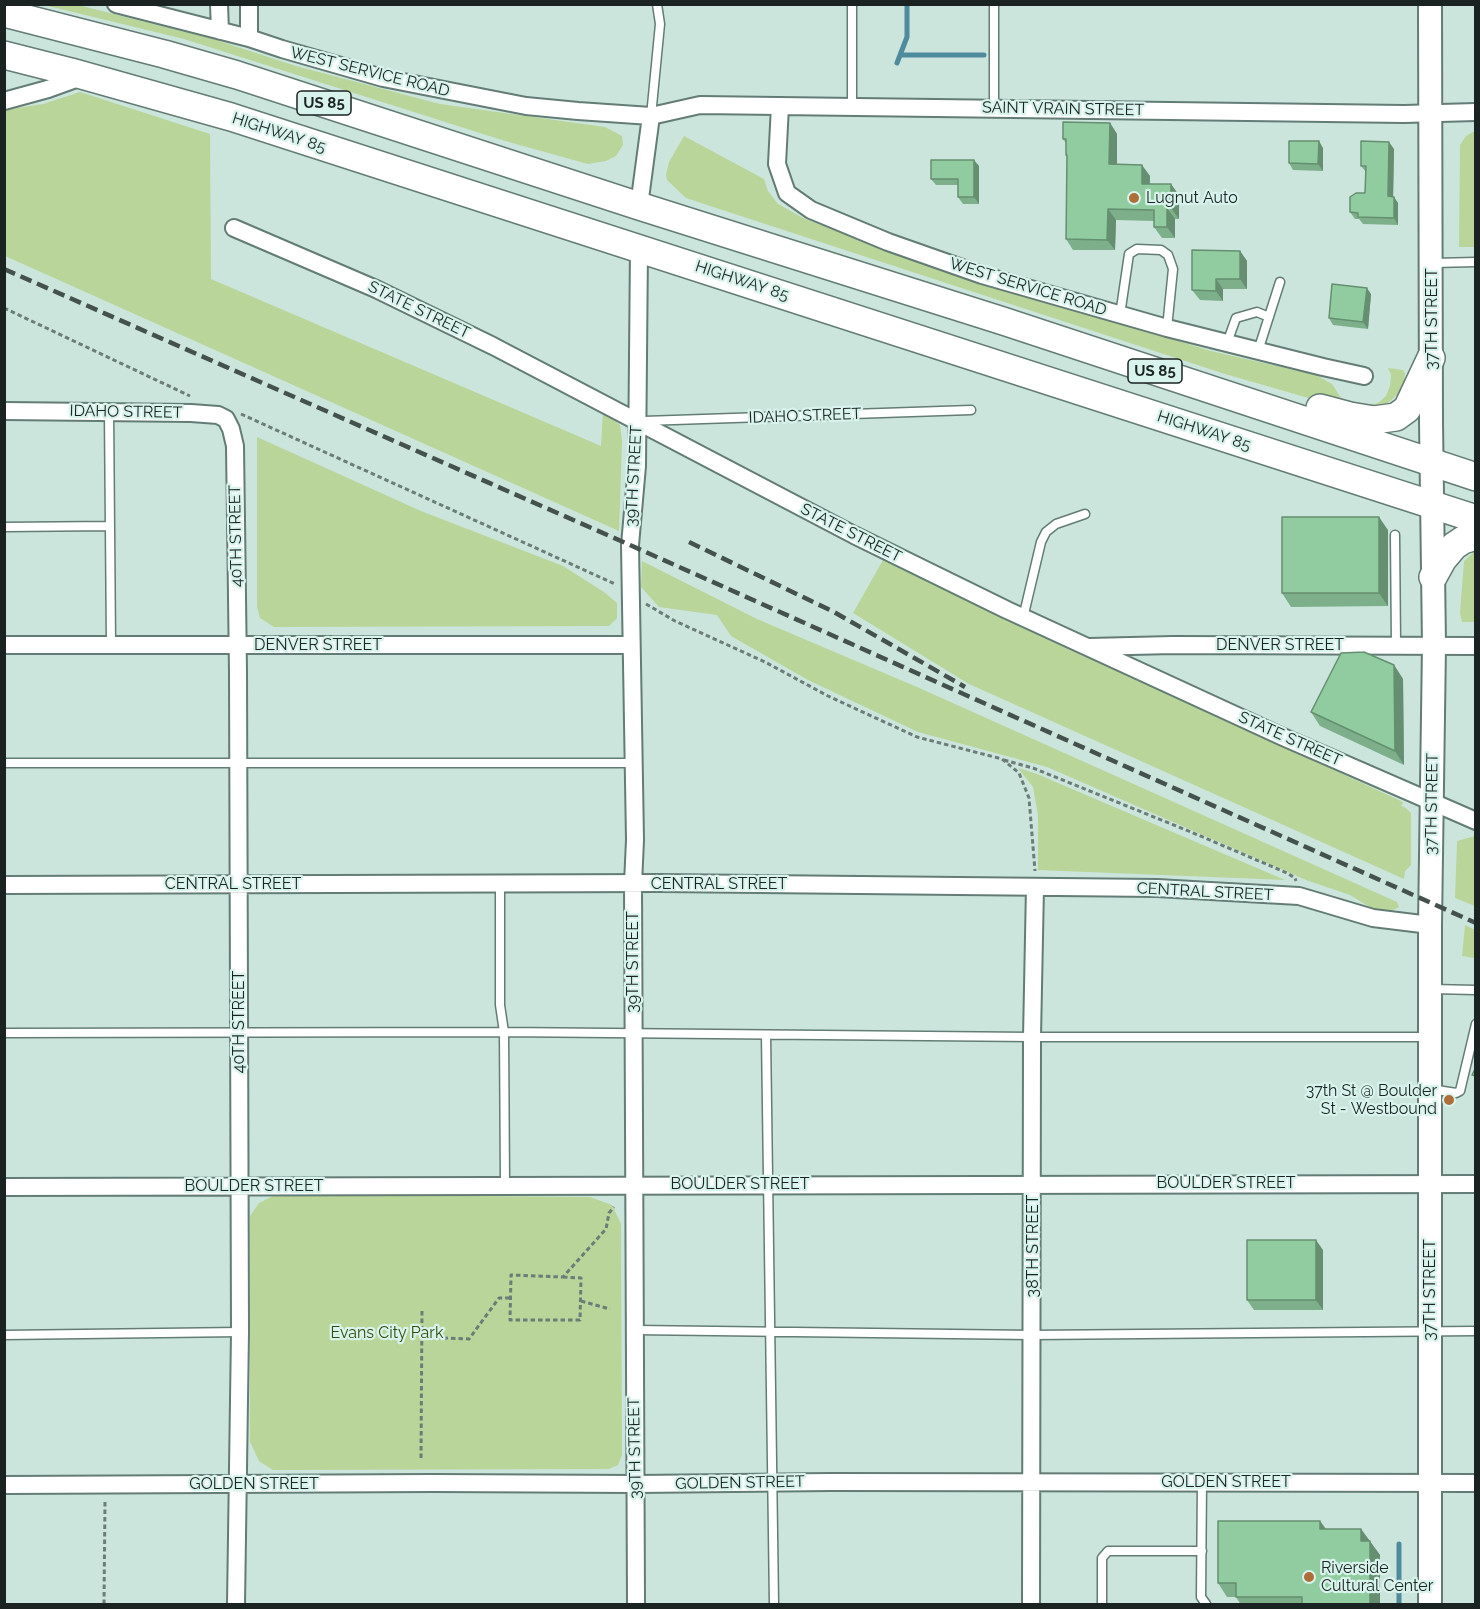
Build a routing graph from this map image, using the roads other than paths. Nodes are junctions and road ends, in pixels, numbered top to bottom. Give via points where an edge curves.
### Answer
1 (116, 4) edge
2 (219, 4) edge
3 (249, 4) edge
4 (657, 4) edge
5 (852, 4) edge
6 (994, 4) edge
7 (1431, 4) edge
8 (4, 13) edge
9 (220, 31) junction
10 (249, 38) junction
11 (4, 55) edge
12 (84, 76) junction
13 (4, 101) edge
14 (780, 106) junction
15 (852, 107) junction
16 (994, 109) junction
17 (1430, 112) junction
18 (1476, 112) edge
19 (651, 116) junction
20 (639, 206) junction
21 (234, 228) dead end
22 (639, 248) junction
23 (1476, 262) edge
24 (1432, 263) junction
25 (1280, 282) dead end
26 (1120, 315) junction
27 (1269, 317) junction
28 (1167, 328) junction
29 (1227, 342) junction
30 (1258, 351) junction
31 (1431, 358) junction
32 (1364, 376) dead end
33 (1219, 392) junction
34 (971, 410) dead end
35 (4, 411) edge
36 (109, 412) junction
37 (638, 421) junction
38 (233, 439) joint
39 (1431, 462) junction
40 (1476, 477) edge
41 (1432, 505) junction
42 (1085, 514) dead end
43 (1476, 519) edge
44 (110, 526) junction
45 (4, 527) edge
46 (1395, 535) dead end
47 (1476, 536) edge
48 (1433, 577) junction
49 (1023, 618) junction
50 (4, 645) edge
51 (111, 645) junction
52 (631, 645) junction
53 (1396, 645) junction
54 (1434, 645) junction
55 (238, 646) junction
56 (1476, 646) edge
57 (1085, 647) junction
58 (4, 763) edge
59 (634, 763) junction
60 (239, 764) junction
61 (1431, 800) junction
62 (1476, 821) edge
63 (239, 884) junction
64 (633, 884) junction
65 (4, 885) edge
66 (500, 885) junction
67 (1035, 887) junction
68 (1430, 925) junction
69 (1430, 989) junction
70 (1476, 990) edge
71 (1476, 1024) edge
72 (239, 1032) junction
73 (504, 1032) junction
74 (633, 1033) junction
75 (4, 1034) edge
76 (766, 1035) junction
77 (1430, 1036) junction
78 (1032, 1037) junction
79 (1430, 1089) junction
80 (1033, 1183) junction
81 (767, 1184) junction
82 (1430, 1184) junction
83 (1476, 1184) edge
84 (505, 1185) junction
85 (634, 1185) junction
86 (4, 1186) edge
87 (240, 1187) junction
88 (634, 1330) junction
89 (1430, 1330) junction
90 (1476, 1331) edge
91 (240, 1332) junction
92 (769, 1333) junction
93 (4, 1335) edge
94 (1032, 1335) junction
95 (1032, 1482) junction
96 (1202, 1482) junction
97 (1430, 1482) junction
98 (773, 1483) junction
99 (1476, 1483) edge
100 (636, 1484) junction
101 (4, 1485) edge
102 (238, 1485) junction
103 (1202, 1551) junction
104 (236, 1605) edge
105 (636, 1605) edge
106 (774, 1605) edge
107 (1031, 1605) edge
108 (1102, 1605) edge
109 (1206, 1605) edge
110 (1430, 1605) edge

1 - 9 street, WEST SERVICE ROAD
2 - 9 street
3 - 10 street
4 - 19 lane via 660,24
5 - 15 lane
6 - 16 lane
7 - 17 main road, 37TH STREET
8 - 20 highway, US 85 via 237,75
9 - 10 street, WEST SERVICE ROAD
10 - 19 street, WEST SERVICE ROAD via 372,75 440,90 526,106
11 - 12 highway, HIGHWAY 85 / US 85
12 - 13 street
12 - 22 highway, HIGHWAY 85 / US 85 via 231,117
14 - 15 street, SAINT VRAIN STREET
14 - 19 street, SAINT VRAIN STREET via 699,105
14 - 26 street, WEST SERVICE ROAD via 777,164 787,194 811,210 982,275
15 - 16 street, SAINT VRAIN STREET
16 - 17 street, SAINT VRAIN STREET
17 - 18 street, SAINT VRAIN STREET
17 - 24 main road, 37TH STREET
19 - 20 street
20 - 33 highway, US 85
21 - 37 street, STATE STREET via 376,289
22 - 37 street, 39TH STREET
22 - 41 highway, HIGHWAY 85 / US 85
23 - 24 lane
24 - 31 main road, 37TH STREET
25 - 27 lane
26 - 28 street, WEST SERVICE ROAD
26 - 28 lane via 1129,254 1137,249 1161,250 1168,255 1173,269
27 - 29 lane via 1257,312 1236,318
27 - 30 lane
28 - 29 street, WEST SERVICE ROAD
29 - 30 street, WEST SERVICE ROAD
30 - 32 street, WEST SERVICE ROAD
31 - 33 highway via 1407,409 1396,417 1374,420 1350,416 1250,388
31 - 39 main road, 37TH STREET
33 - 39 highway, US 85
34 - 37 lane, IDAHO STREET
35 - 36 street, IDAHO STREET
36 - 38 street, IDAHO STREET via 218,415 226,419
36 - 44 lane
37 - 49 street, STATE STREET via 854,535
37 - 52 street, 39TH STREET via 630,545
38 - 55 street, 40TH STREET
39 - 40 highway, US 85
39 - 41 main road, 37TH STREET
41 - 43 highway, HIGHWAY 85 / US 85
41 - 48 main road, 37TH STREET
42 - 49 lane via 1056,524 1046,532
44 - 45 lane
44 - 51 lane
46 - 53 lane
47 - 48 highway via 1454,546
48 - 54 main road, 37TH STREET
49 - 57 street, STATE STREET
50 - 51 street, DENVER STREET
51 - 55 street, DENVER STREET
52 - 55 street, DENVER STREET
52 - 59 street, 39TH STREET
53 - 54 street, DENVER STREET
53 - 57 street, DENVER STREET
54 - 56 street, DENVER STREET
54 - 61 main road, 37TH STREET
55 - 60 street, 40TH STREET
57 - 61 street, STATE STREET
58 - 60 lane
59 - 60 lane
59 - 64 street, 39TH STREET
60 - 63 street, 40TH STREET
61 - 62 street, STATE STREET
61 - 68 main road, 37TH STREET
63 - 65 street, CENTRAL STREET
63 - 66 street, CENTRAL STREET
63 - 72 street, 40TH STREET
64 - 66 street, CENTRAL STREET
64 - 67 street, CENTRAL STREET
64 - 74 street, 39TH STREET
66 - 73 lane via 500,1005
67 - 68 street, CENTRAL STREET via 1157,888 1299,896 1373,918
67 - 78 street, 38TH STREET
68 - 69 main road, 37TH STREET
69 - 70 lane
69 - 77 main road, 37TH STREET
71 - 79 lane via 1460,1091
72 - 73 lane
72 - 75 lane
72 - 87 street, 40TH STREET
73 - 74 lane
73 - 84 lane
74 - 76 lane
74 - 85 street, 39TH STREET
76 - 78 lane
76 - 81 lane
77 - 78 lane
77 - 79 main road, 37TH STREET
78 - 80 street, 38TH STREET
79 - 82 main road, 37TH STREET
80 - 81 street, BOULDER STREET
80 - 82 street, BOULDER STREET
80 - 94 street, 38TH STREET
81 - 85 street, BOULDER STREET
81 - 92 lane
82 - 83 street, BOULDER STREET
82 - 89 main road, 37TH STREET
84 - 85 street, BOULDER STREET
84 - 87 street, BOULDER STREET
85 - 88 street, 39TH STREET
86 - 87 street, BOULDER STREET
87 - 91 street, 40TH STREET
88 - 92 lane
88 - 100 street, 39TH STREET
89 - 90 lane
89 - 94 lane
89 - 97 main road, 37TH STREET
91 - 93 lane
91 - 102 street, 40TH STREET
92 - 94 lane
92 - 98 lane
94 - 95 street, 38TH STREET
95 - 96 street, GOLDEN STREET
95 - 98 street, GOLDEN STREET
95 - 107 street, 38TH STREET
96 - 97 street, GOLDEN STREET
96 - 103 lane
97 - 99 street, GOLDEN STREET
97 - 110 main road, 37TH STREET
98 - 100 street, GOLDEN STREET
98 - 106 lane
100 - 102 street, GOLDEN STREET
100 - 105 street, 39TH STREET
101 - 102 street, GOLDEN STREET
102 - 104 street, 40TH STREET
103 - 108 lane via 1108,1551 1102,1558
103 - 109 lane via 1202,1597

